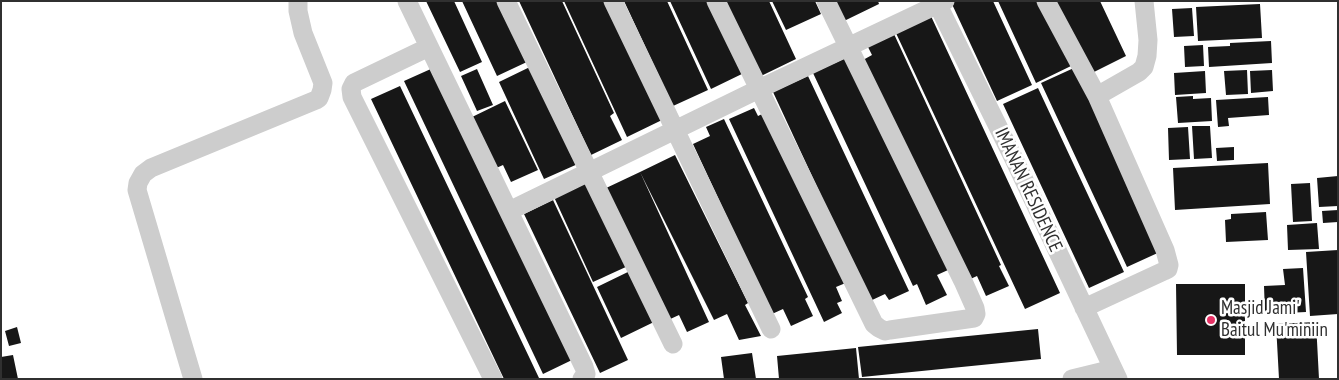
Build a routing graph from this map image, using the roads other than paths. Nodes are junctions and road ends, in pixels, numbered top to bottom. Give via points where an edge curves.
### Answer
1 (298, 1) edge
2 (407, 1) edge
3 (506, 1) edge
4 (614, 1) edge
5 (716, 1) edge
6 (826, 1) edge
7 (1046, 1) edge
8 (1144, 1) edge
9 (939, 2) edge
10 (429, 47) junction
11 (848, 47) junction
12 (759, 89) junction
13 (1097, 96) junction
14 (674, 130) junction
15 (589, 171) junction
16 (508, 211) junction
17 (1084, 308) junction
18 (771, 329) dead end
19 (673, 344) dead end
20 (1115, 374) edge
21 (193, 379) edge
22 (493, 379) edge
23 (582, 379) edge
24 (1072, 379) edge

1 - 21 street via 303,33 323,83 319,98 151,168 138,183 137,190
2 - 10 street
3 - 15 street
4 - 14 street
5 - 12 street
6 - 11 street
7 - 13 street
8 - 13 street via 1148,40 1144,67
9 - 11 street
9 - 17 street, IMANAN RESIDENCE
10 - 16 street
10 - 22 street via 354,83 352,96
11 - 12 street
11 - 12 street via 963,281 975,308 974,318 885,331 874,324
12 - 14 street
13 - 17 street via 1169,265 1168,269
14 - 15 street
14 - 18 street
15 - 16 street
15 - 19 street
16 - 23 street via 584,367 586,374
17 - 20 street, IMANAN RESIDENCE
20 - 24 street

